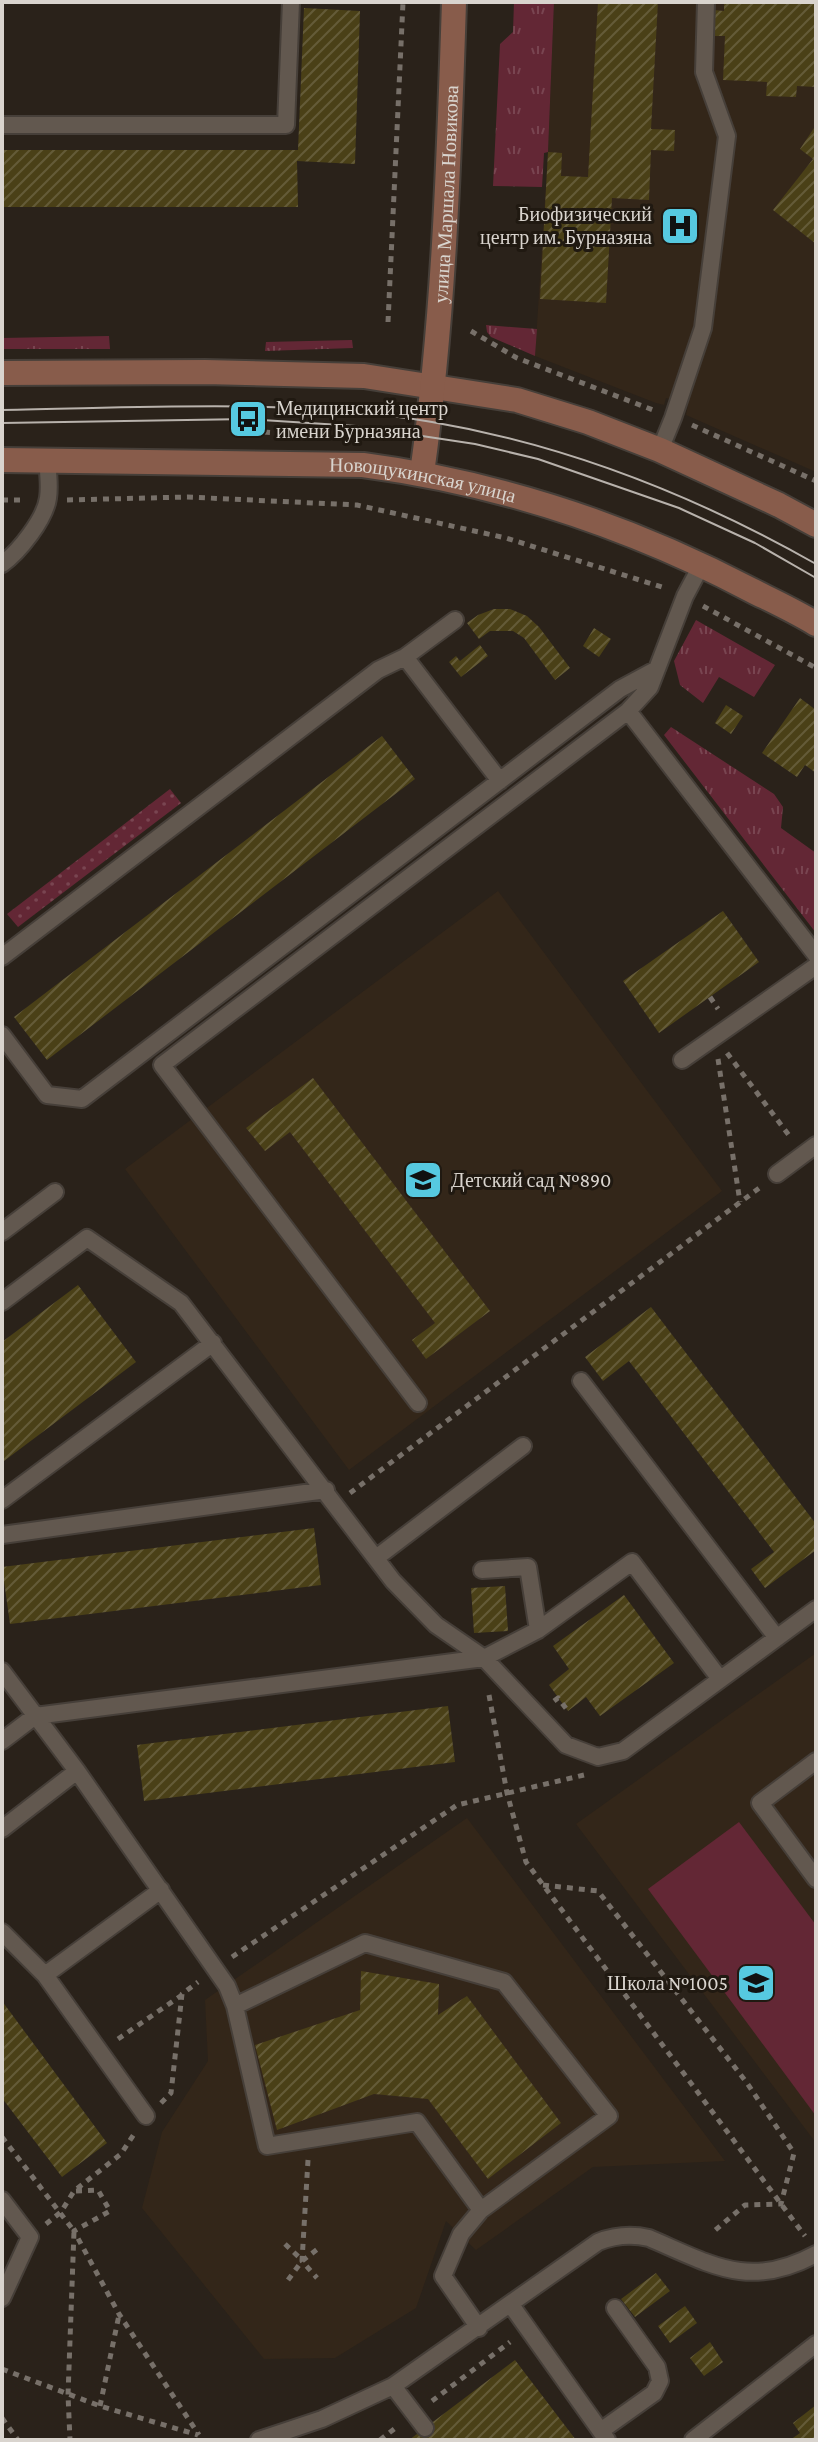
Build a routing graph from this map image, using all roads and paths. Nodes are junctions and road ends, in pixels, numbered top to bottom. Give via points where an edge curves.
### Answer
1 (291, 2) edge
2 (403, 2) edge
3 (454, 2) edge
4 (706, 2) edge
5 (2, 125) edge
6 (388, 322) dead end
7 (471, 331) dead end
8 (2, 373) edge
9 (432, 385) junction
10 (673, 418) junction
11 (660, 450) junction
12 (2, 460) edge
13 (47, 460) junction
14 (422, 473) junction
15 (816, 481) edge
16 (345, 491) dead end
17 (2, 500) edge
18 (48, 500) junction
19 (343, 503) junction
20 (816, 525) edge
21 (2, 564) edge
22 (702, 564) junction
23 (685, 596) junction
24 (455, 620) dead end
25 (816, 624) edge
26 (405, 657) junction
27 (816, 668) edge
28 (657, 669) junction
29 (628, 711) junction
30 (500, 781) junction
31 (816, 955) edge
32 (2, 957) edge
33 (816, 966) edge
34 (2, 1035) edge
35 (715, 1037) junction
36 (682, 1060) dead end
37 (810, 1150) edge
38 (777, 1174) joint
39 (55, 1192) dead end
40 (740, 1202) junction
41 (2, 1232) edge
42 (2, 1302) edge
43 (213, 1343) junction
44 (581, 1381) dead end
45 (418, 1403) dead end
46 (523, 1446) dead end
47 (326, 1490) junction
48 (2, 1500) edge
49 (336, 1504) junction
50 (2, 1535) edge
51 (376, 1558) junction
52 (482, 1570) dead end
53 (816, 1609) edge
54 (538, 1630) junction
55 (777, 1638) junction
56 (484, 1658) junction
57 (2, 1671) edge
58 (720, 1679) junction
59 (488, 1693) dead end
60 (558, 1698) dead end
61 (35, 1716) junction
62 (575, 1722) dead end
63 (2, 1741) edge
64 (816, 1761) edge
65 (77, 1771) junction
66 (595, 1773) dead end
67 (507, 1793) junction
68 (2, 1829) edge
69 (816, 1879) edge
70 (543, 1885) junction
71 (161, 1890) junction
72 (2, 1932) edge
73 (216, 1968) junction
74 (45, 1975) junction
75 (182, 1994) junction
76 (235, 2006) junction
77 (99, 2052) junction
78 (146, 2116) junction
79 (2, 2137) edge
80 (309, 2139) junction
81 (74, 2191) junction
82 (2, 2200) edge
83 (781, 2204) junction
84 (481, 2210) junction
85 (61, 2212) junction
86 (74, 2231) junction
87 (713, 2232) dead end
88 (285, 2244) dead end
89 (812, 2247) edge
90 (319, 2248) dead end
91 (302, 2261) junction
92 (317, 2278) dead end
93 (288, 2280) dead end
94 (2, 2298) edge
95 (511, 2305) junction
96 (615, 2308) dead end
97 (119, 2314) junction
98 (479, 2328) junction
99 (529, 2329) junction
100 (816, 2344) edge
101 (2, 2369) edge
102 (393, 2386) junction
103 (68, 2395) junction
104 (100, 2406) junction
105 (2, 2418) edge
106 (420, 2421) junction
107 (604, 2435) edge
108 (18, 2440) edge
109 (70, 2440) edge
110 (259, 2440) edge
111 (380, 2440) edge
112 (693, 2440) edge

1 - 5 lane via 286,125
2 - 6 path
3 - 9 main road, улица Маршала Новикова
4 - 10 lane via 704,72 727,136 703,328
7 - 10 path via 517,358
8 - 9 main road via 364,376
9 - 11 main road via 517,400
9 - 14 main road, улица Маршала Новикова
10 - 11 lane
10 - 15 path
11 - 20 main road
12 - 13 main road, Новощукинская улица
13 - 14 main road, Новощукинская улица via 363,465
13 - 18 lane
14 - 22 main road, Новощукинская улица via 517,495
16 - 19 path
17 - 18 path
18 - 19 path via 187,497
18 - 21 lane via 34,530
19 - 23 path via 506,538
22 - 23 lane
22 - 25 main road, Новощукинская улица
23 - 27 path
23 - 28 lane
24 - 26 lane
26 - 30 lane
26 - 32 lane via 378,670
28 - 29 lane via 650,687
28 - 30 lane via 620,689
29 - 31 lane
29 - 45 lane via 162,1065
30 - 34 lane via 82,1099 47,1095
33 - 35 lane
35 - 36 lane
35 - 37 path
35 - 40 path
37 - 38 lane
38 - 40 path
39 - 41 lane
40 - 49 path
42 - 43 lane via 87,1238 181,1303
43 - 47 lane
43 - 48 lane
44 - 55 lane
46 - 51 lane
47 - 49 lane
47 - 50 lane
49 - 51 lane
51 - 56 lane via 436,1625
52 - 54 lane via 528,1567
53 - 55 lane
54 - 56 lane
54 - 58 lane via 632,1562
55 - 58 lane
56 - 58 lane via 566,1745 598,1757 623,1751
56 - 61 lane
57 - 61 lane
59 - 67 path
60 - 62 path
61 - 63 lane
61 - 65 lane
64 - 69 lane via 760,1803
65 - 68 lane
65 - 71 lane
66 - 67 path
67 - 70 path via 526,1862
67 - 73 path via 457,1805
70 - 83 path
70 - 83 path via 598,1891 747,2083 794,2153
71 - 73 lane
71 - 74 lane
72 - 74 lane
73 - 75 path
73 - 76 lane
74 - 77 lane
75 - 77 path
75 - 78 path via 171,2093
76 - 80 lane via 267,2146
76 - 84 lane via 365,1943 504,1982 609,2116
77 - 78 lane
78 - 81 path via 121,2154
79 - 85 path
80 - 84 lane via 417,2122
80 - 91 path
81 - 85 path
81 - 86 path via 98,2190 110,2211
82 - 94 lane via 30,2237
83 - 87 path via 745,2205
83 - 89 path
84 - 98 lane via 461,2234 443,2276
85 - 86 path
86 - 97 path
86 - 103 path
88 - 91 path
89 - 95 lane via 783,2269 737,2273 649,2238 622,2235 598,2242
90 - 91 path
91 - 92 path
91 - 93 path
95 - 98 lane
95 - 99 lane
96 - 107 lane via 657,2367 660,2381 654,2393
97 - 104 path
97 - 104 path via 199,2435
98 - 102 lane
99 - 106 path
99 - 107 lane
100 - 112 lane
101 - 103 path
102 - 106 lane
102 - 110 lane via 330,2416
103 - 104 path
103 - 109 path
105 - 108 path
106 - 111 path

